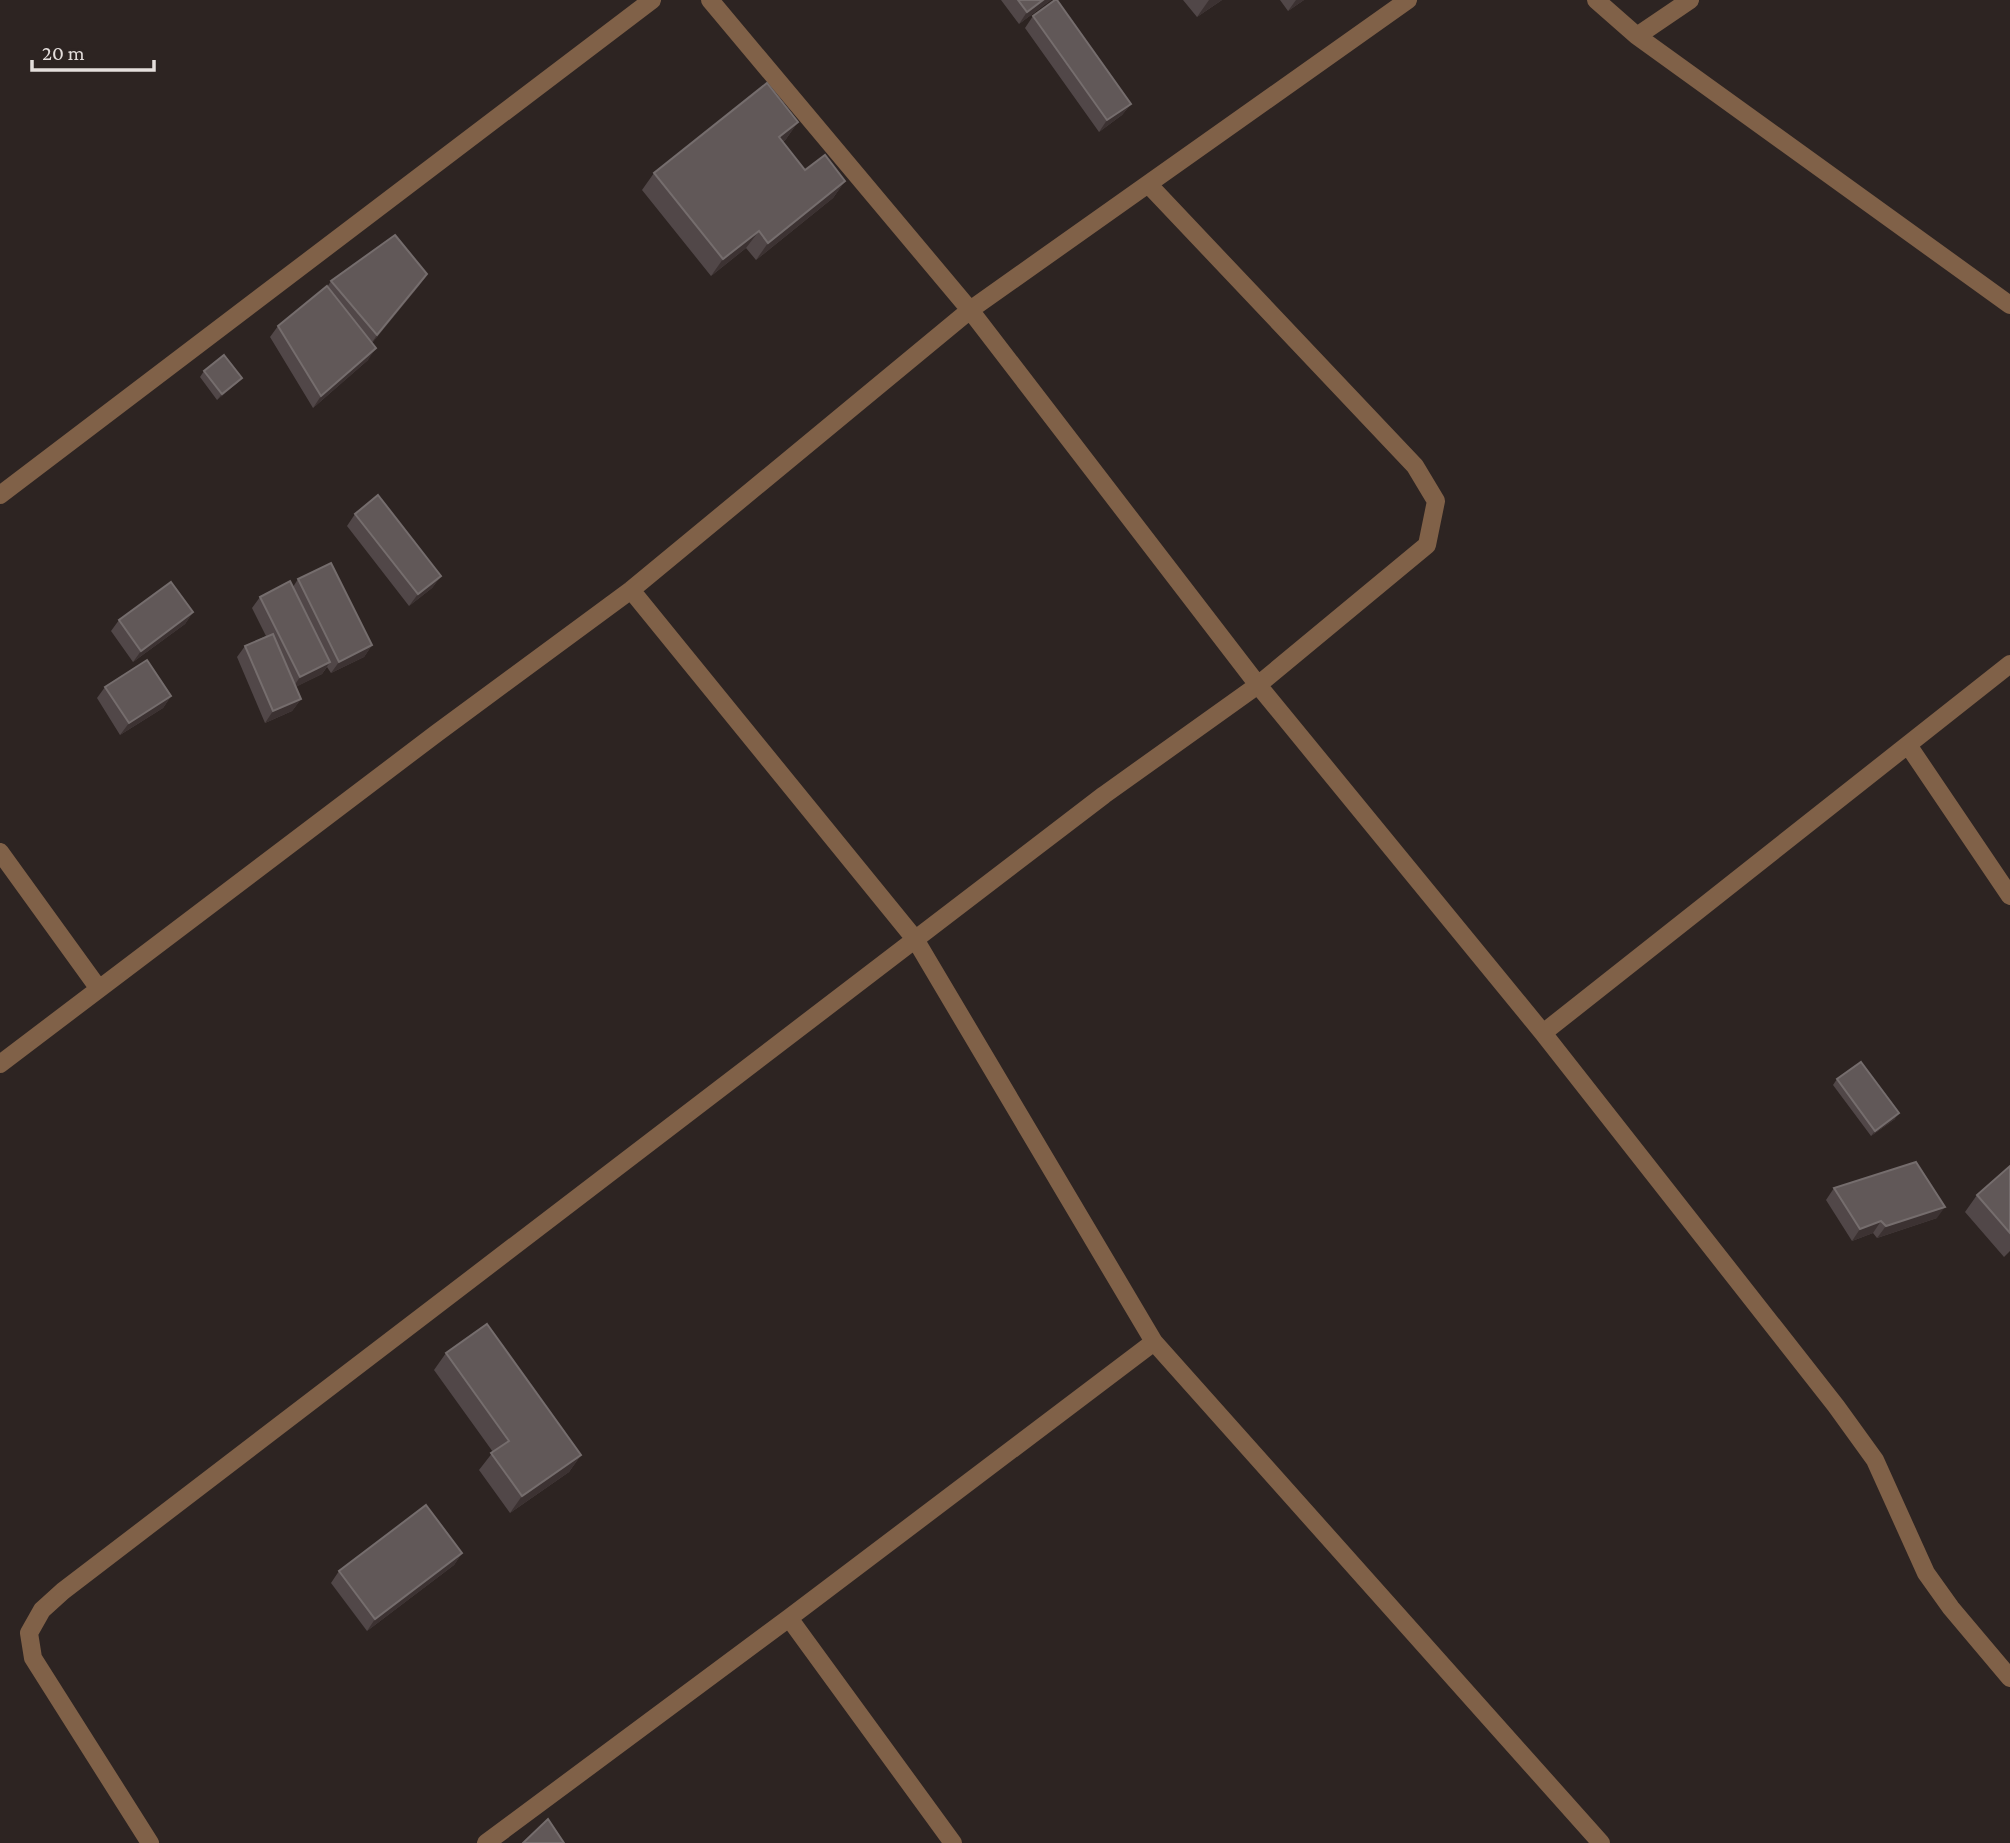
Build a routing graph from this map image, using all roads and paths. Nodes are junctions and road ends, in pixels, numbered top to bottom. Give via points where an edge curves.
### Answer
1 (652, 0) edge
2 (710, 0) edge
3 (1408, 0) edge
4 (1596, 0) edge
5 (1690, 0) edge
6 (1637, 36) junction
7 (1149, 184) junction
8 (2010, 305) edge
9 (970, 310) junction
10 (0, 495) edge
11 (632, 590) junction
12 (2010, 664) edge
13 (1258, 685) junction
14 (1908, 745) junction
15 (0, 852) edge
16 (2010, 896) edge
17 (915, 939) junction
18 (99, 989) junction
19 (1543, 1033) junction
20 (0, 1064) edge
21 (1154, 1342) junction
22 (789, 1618) junction
23 (2010, 1678) edge
24 (150, 1843) edge
25 (486, 1843) edge
26 (953, 1843) edge
27 (1601, 1843) edge

1 - 10 street
2 - 9 street
3 - 7 street
4 - 6 street
5 - 6 street
6 - 8 street
7 - 9 street
7 - 13 street via 1415,466 1436,501 1427,545
9 - 11 street
9 - 13 street
11 - 17 street
11 - 18 street
12 - 14 street
13 - 17 street
13 - 19 street
14 - 16 street
14 - 19 street
15 - 18 street
17 - 21 street
17 - 24 street via 42,1610 29,1633 33,1658
18 - 20 street
19 - 23 street via 1836,1406 1875,1460 1926,1573
21 - 22 street
21 - 27 street
22 - 25 street
22 - 26 street

